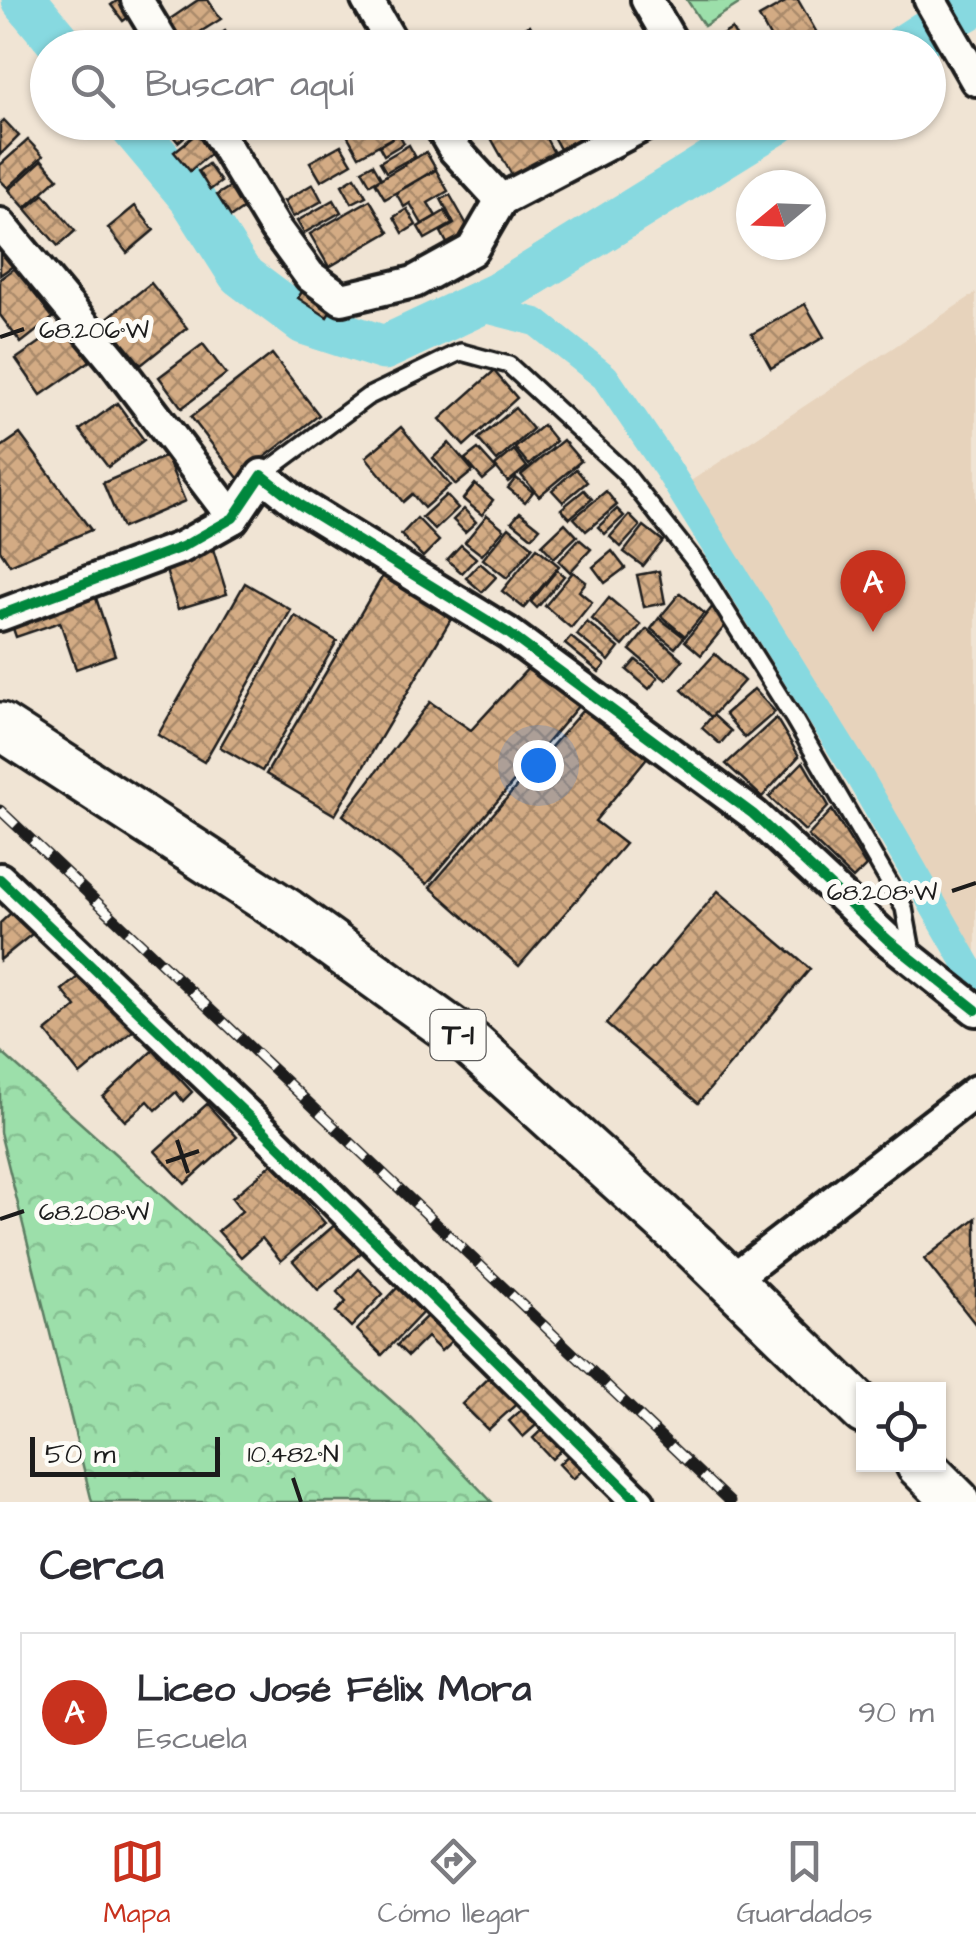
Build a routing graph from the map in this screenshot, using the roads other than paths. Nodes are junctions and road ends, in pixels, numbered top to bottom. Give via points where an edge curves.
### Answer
1 (138, 0) edge
2 (367, 0) edge
3 (647, 0) edge
4 (930, 0) edge
5 (156, 30) edge
6 (384, 30) edge
7 (664, 30) edge
8 (976, 80) edge
9 (222, 140) edge
10 (449, 140) edge
11 (616, 140) edge
12 (501, 200) junction
13 (0, 224) edge
14 (262, 475) junction
15 (233, 518) junction
16 (0, 615) edge
17 (0, 726) edge
18 (0, 879) edge
19 (914, 959) junction
20 (976, 1010) edge
21 (976, 1092) edge
22 (730, 1281) junction
23 (856, 1403) edge
24 (927, 1472) edge
25 (639, 1502) edge
26 (957, 1502) edge

1 - 5 street
2 - 6 street
3 - 7 street
4 - 8 street
9 - 12 street via 310,276 342,300 414,282 472,250
10 - 12 street
11 - 12 street
13 - 15 street
14 - 15 street
14 - 19 street via 508,633 753,814
14 - 19 lane via 367,397 461,352 509,366 624,472 696,563 904,908
15 - 16 street via 182,546
17 - 22 main road, T-1 via 287,912 472,1045
18 - 25 street
19 - 20 street
21 - 22 street
22 - 23 main road, T-1
24 - 26 main road

